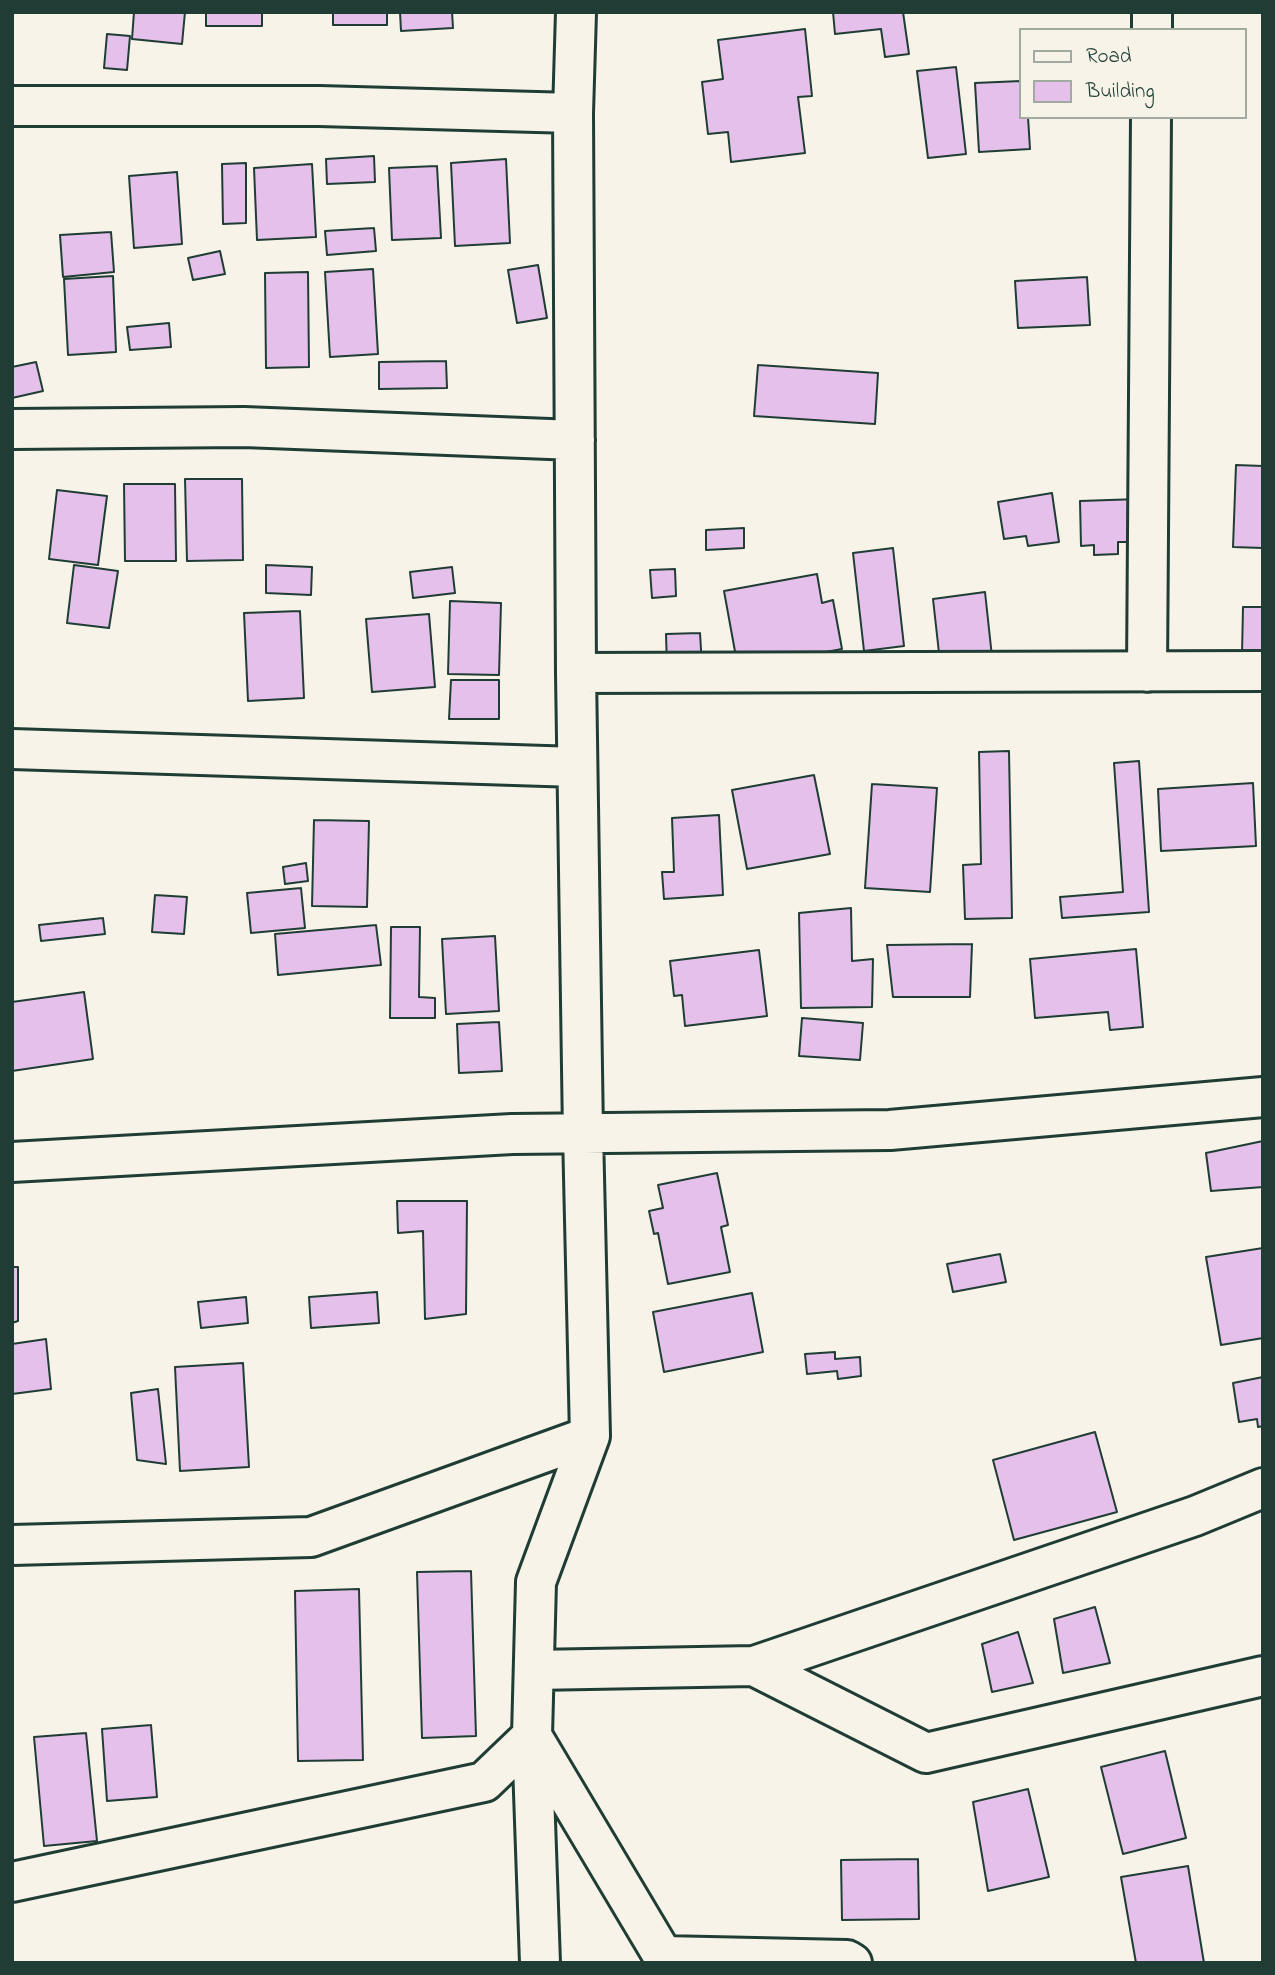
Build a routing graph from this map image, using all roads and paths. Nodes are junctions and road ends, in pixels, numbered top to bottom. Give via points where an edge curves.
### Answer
1 (576, 12) edge
2 (12, 106) edge
3 (573, 113) junction
4 (1151, 119) edge
5 (12, 429) edge
6 (575, 440) junction
7 (1263, 671) edge
8 (1147, 672) junction
9 (576, 673) junction
10 (12, 749) edge
11 (578, 767) junction
12 (1263, 1097) edge
13 (583, 1133) junction
14 (12, 1161) edge
15 (590, 1436) junction
16 (1263, 1488) edge
17 (12, 1545) edge
18 (754, 1666) junction
19 (534, 1670) junction
20 (1263, 1676) edge
21 (532, 1736) junction
22 (12, 1882) edge
23 (540, 1963) edge
24 (852, 1963) edge

1 - 3 street
2 - 3 street via 318,106
3 - 6 street
4 - 8 street
5 - 6 street via 244,427
6 - 9 street
7 - 8 street
8 - 9 street
9 - 11 street
10 - 11 street
11 - 13 street
12 - 13 street via 890,1130
13 - 14 street
13 - 15 street
15 - 17 street via 311,1537
15 - 19 street via 536,1582
16 - 18 street via 1195,1516
18 - 19 street
18 - 20 street via 926,1753
19 - 21 street
21 - 22 street via 484,1782
21 - 23 street
21 - 24 street via 663,1956

